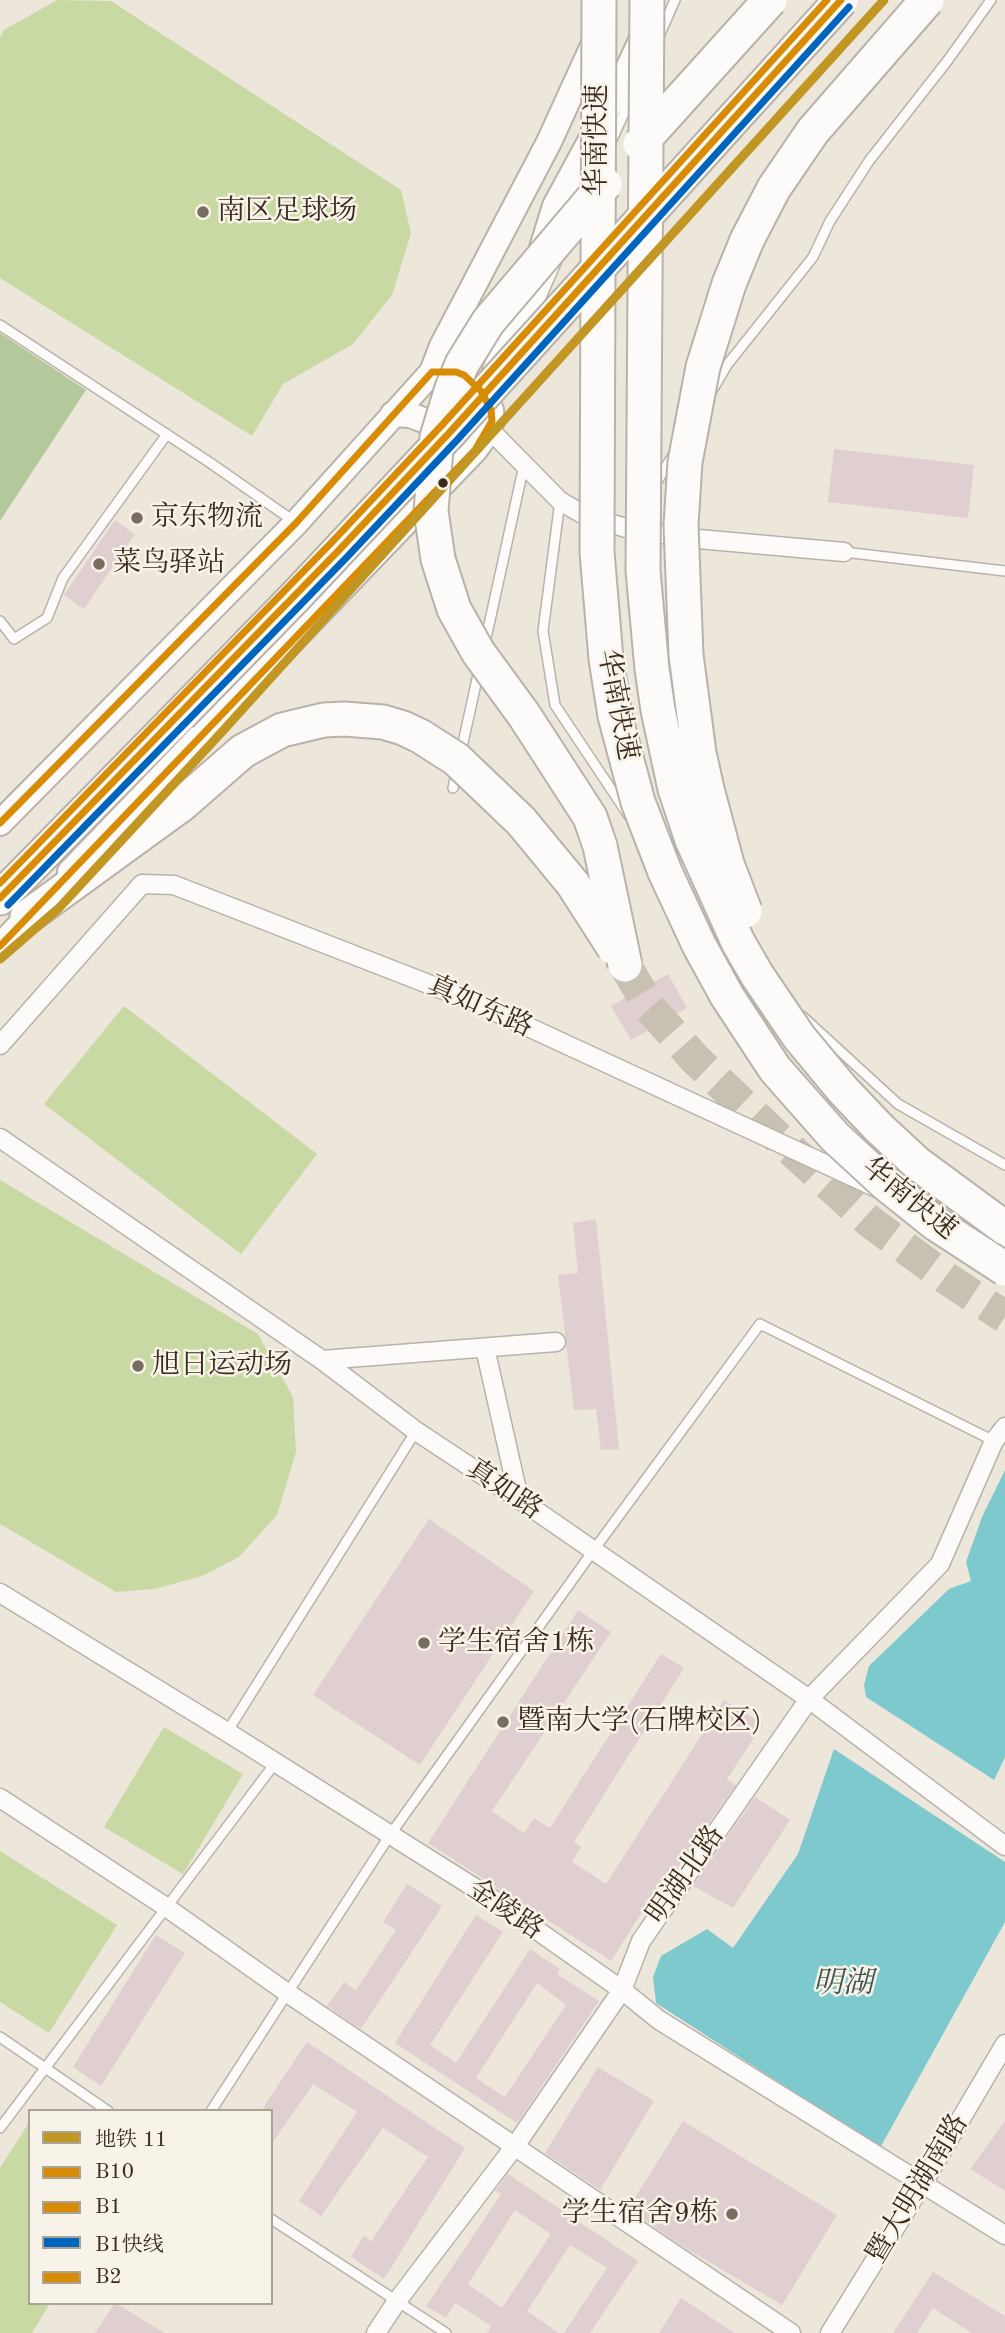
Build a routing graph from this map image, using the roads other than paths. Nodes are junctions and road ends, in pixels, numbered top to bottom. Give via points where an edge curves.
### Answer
1 (599, 0) edge
2 (614, 0) edge
3 (647, 0) edge
4 (660, 0) edge
5 (675, 0) edge
6 (770, 0) edge
7 (812, 0) edge
8 (841, 0) edge
9 (927, 0) edge
10 (990, 0) edge
11 (0, 325) edge
12 (432, 372) junction
13 (487, 410) junction
14 (393, 414) junction
15 (166, 434) junction
16 (524, 464) junction
17 (448, 479) junction
18 (560, 500) junction
19 (296, 523) junction
20 (629, 529) junction
21 (844, 552) joint
22 (1005, 571) edge
23 (0, 621) edge
24 (172, 708) junction
25 (453, 788) dead end
26 (0, 823) edge
27 (0, 866) edge
28 (0, 898) edge
29 (692, 904) dead end
30 (700, 914) dead end
31 (27, 917) junction
32 (0, 946) edge
33 (786, 1001) dead end
34 (796, 1010) dead end
35 (0, 1045) edge
36 (818, 1061) junction
37 (0, 1138) edge
38 (1005, 1165) edge
39 (1005, 1228) edge
40 (1005, 1246) edge
41 (1005, 1269) edge
42 (556, 1342) dead end
43 (485, 1348) junction
44 (322, 1360) junction
45 (416, 1431) junction
46 (999, 1434) edge
47 (519, 1499) junction
48 (593, 1551) junction
49 (0, 1593) edge
50 (809, 1699) junction
51 (227, 1732) junction
52 (276, 1762) junction
53 (0, 1798) edge
54 (390, 1835) junction
55 (1005, 1846) edge
56 (166, 1907) junction
57 (622, 1990) junction
58 (286, 1992) junction
59 (0, 2037) edge
60 (1005, 2044) edge
61 (46, 2069) junction
62 (105, 2109) edge
63 (212, 2109) edge
64 (0, 2128) edge
65 (515, 2146) junction
66 (923, 2183) junction
67 (273, 2220) edge
68 (1005, 2235) edge
69 (397, 2301) junction
70 (376, 2333) edge
71 (446, 2333) edge
72 (791, 2333) edge
73 (830, 2333) edge

1 - 41 highway, 华南快速, bridge via 597,552 615,716 638,802 699,945 775,1069 835,1137 886,1184
2 - 12 main road via 549,142
3 - 36 highway, 华南快速, bridge via 643,571 658,710 675,789 713,890 757,975
4 - 13 main road via 555,206 521,316 494,372
5 - 13 lane
6 - 31 highway, bridge via 580,211 488,322 462,364 437,437 431,511 445,584 478,652 590,817 625,965 573,884 521,821 456,759 421,736 383,722 324,720 282,730 243,751 181,805
7 - 24 highway, bridge
8 - 24 highway, bridge via 296,596
9 - 36 highway, bridge via 813,131 761,212 703,367 685,462 681,536 686,654 699,753 740,899
10 - 20 lane via 847,192 813,257 727,365
11 - 15 lane
12 - 13 main road via 464,375
12 - 14 main road
13 - 16 street
13 - 17 main road via 475,450
14 - 17 main road via 423,419 440,430 450,449
14 - 19 main road
15 - 19 lane
15 - 23 lane via 63,578 47,618 14,639
16 - 18 street
16 - 25 lane
17 - 31 main road
18 - 20 street via 584,515
18 - 29 lane via 543,631 555,705
19 - 26 main road
20 - 21 street
21 - 22 lane
24 - 27 highway
24 - 28 highway
30 - 33 lane via 715,936
31 - 32 main road
34 - 38 lane via 898,1104
35 - 40 street, 真如东路 via 142,884 174,885 472,1001
36 - 39 highway, 华南快速, bridge via 918,1164
37 - 44 street, 真如路
42 - 43 street
43 - 44 street
43 - 47 street
44 - 45 street, 真如路
45 - 47 street, 真如路
45 - 51 lane
46 - 48 lane via 760,1324
46 - 50 street, 明湖北路 via 940,1564
47 - 48 street, 真如路
48 - 50 street, 真如路
48 - 54 lane
49 - 51 street, 金陵路
50 - 55 street, 真如路
50 - 57 street, 明湖北路 via 640,1941
51 - 52 street, 金陵路
52 - 54 street, 金陵路
52 - 56 lane
53 - 56 street
54 - 57 street, 金陵路 via 494,1900
54 - 58 lane
56 - 58 street
56 - 61 lane
57 - 65 street, 明湖北路
57 - 66 street, 金陵路 via 659,2020
58 - 63 lane
58 - 65 street
59 - 61 lane
60 - 66 street, 暨大明湖南路
61 - 62 lane
61 - 64 lane
65 - 69 street, 明湖北路
65 - 72 street
66 - 68 street, 金陵路
66 - 73 street, 暨大明湖南路
67 - 69 lane
69 - 70 street, 明湖北路
69 - 71 lane

